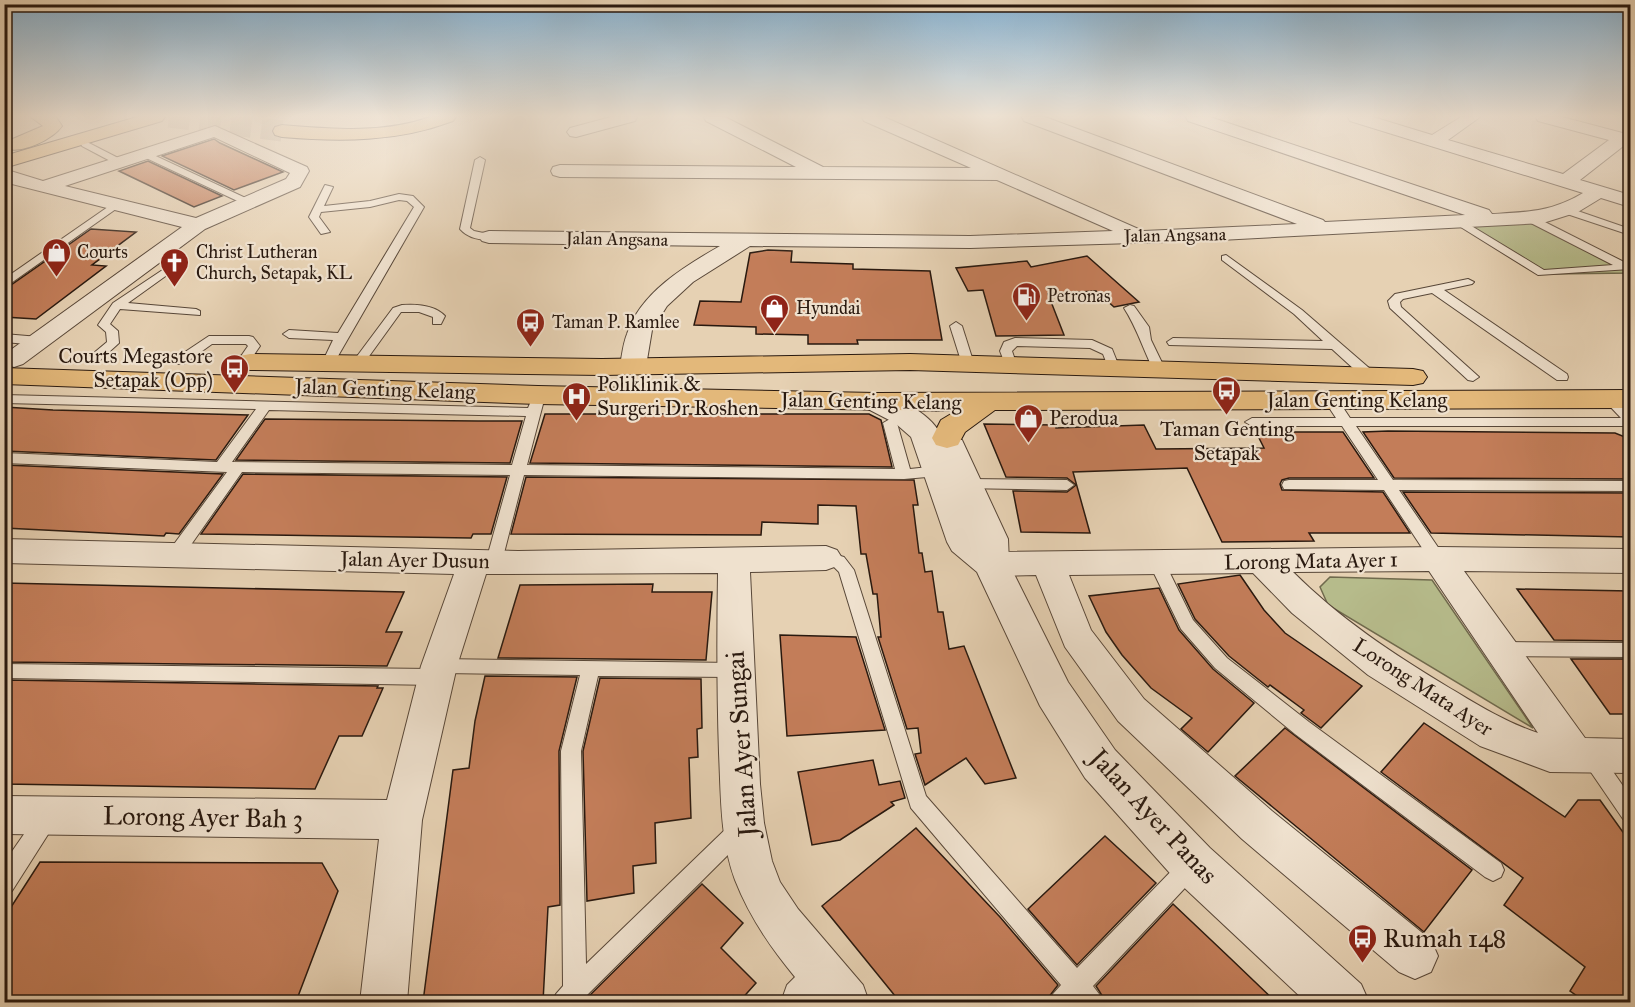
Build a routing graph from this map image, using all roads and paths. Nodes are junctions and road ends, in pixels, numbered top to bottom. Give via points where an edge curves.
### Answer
1 (27, 164) edge
2 (113, 164) edge
3 (169, 164) edge
4 (285, 164) edge
5 (479, 164) edge
6 (804, 164) edge
7 (979, 164) edge
8 (1156, 164) edge
9 (1333, 164) edge
10 (1510, 164) edge
11 (1591, 164) edge
12 (560, 171) dead end
13 (4, 172) edge
14 (822, 173) junction
15 (1002, 174) junction
16 (1566, 181) junction
17 (44, 187) junction
18 (328, 187) dead end
19 (1599, 191) junction
20 (1630, 201) edge
21 (249, 203) junction
22 (118, 204) junction
23 (316, 210) junction
24 (1565, 210) junction
25 (1527, 217) junction
26 (1496, 219) junction
27 (1456, 221) junction
28 (198, 225) junction
29 (1327, 228) junction
30 (325, 232) dead end
31 (1630, 232) edge
32 (1140, 235) junction
33 (489, 237) joint
34 (744, 241) junction
35 (1226, 258) dead end
36 (170, 268) dead end
37 (1629, 268) edge
38 (1468, 282) dead end
39 (4, 285) edge
40 (1432, 288) junction
41 (117, 305) junction
42 (1130, 308) dead end
43 (196, 313) dead end
44 (437, 321) dead end
45 (956, 326) dead end
46 (288, 334) dead end
47 (1173, 342) dead end
48 (1336, 345) junction
49 (334, 351) junction
50 (93, 360) junction
51 (358, 363) junction
52 (968, 364) junction
53 (633, 366) junction
54 (602, 367) junction
55 (7, 369) edge
56 (1160, 371) junction
57 (1371, 377) junction
58 (1473, 377) junction
59 (1562, 377) junction
60 (988, 402) junction
61 (1628, 402) edge
62 (923, 403) junction
63 (536, 404) junction
64 (267, 405) junction
65 (1338, 411) junction
66 (883, 412) junction
67 (1252, 422) dead end
68 (947, 438) junction
69 (4, 458) edge
70 (221, 468) junction
71 (237, 468) junction
72 (520, 471) junction
73 (904, 474) junction
74 (953, 478) junction
75 (1289, 484) dead end
76 (1067, 485) dead end
77 (1388, 485) junction
78 (1630, 486) edge
79 (4, 551) edge
80 (175, 555) junction
81 (826, 558) joint
82 (1438, 559) junction
83 (484, 561) junction
84 (1262, 561) junction
85 (1630, 561) edge
86 (734, 562) junction
87 (1157, 562) junction
88 (991, 564) junction
89 (1048, 564) junction
90 (1502, 650) junction
91 (1630, 650) edge
92 (591, 668) junction
93 (734, 670) junction
94 (4, 671) edge
95 (438, 672) junction
96 (1583, 756) junction
97 (1630, 756) edge
98 (1630, 812) edge
99 (4, 815) edge
100 (49, 816) junction
101 (402, 820) junction
102 (742, 826) junction
103 (1193, 864) junction
104 (1493, 870) dead end
105 (4, 883) edge
106 (1415, 956) dead end
107 (825, 994) edge
108 (1084, 994) edge
109 (569, 997) edge
110 (383, 1002) edge
111 (1061, 1002) edge
112 (1343, 1002) edge

1 - 13 main road
2 - 17 street
3 - 21 lane
4 - 21 street via 300,171 292,183
5 - 33 lane via 465,229
6 - 14 street
7 - 15 street
8 - 29 street
9 - 26 street
10 - 16 street
11 - 16 street
12 - 14 street
13 - 17 street via 11,178
14 - 15 street
15 - 32 street
16 - 19 street
17 - 22 street
18 - 23 lane
19 - 20 street
19 - 24 street, Jalan Angsana
21 - 28 street
22 - 28 street
22 - 39 lane
23 - 30 lane via 314,217
23 - 49 lane via 370,204 399,196 410,198 419,207
24 - 25 street, Jalan Angsana
24 - 31 lane
25 - 26 street, Jalan Angsana
25 - 37 lane
26 - 27 street, Jalan Angsana
27 - 29 street, Jalan Angsana
27 - 37 lane via 1542,273
28 - 55 street via 39,341
29 - 32 street, Jalan Angsana
32 - 34 street, Jalan Angsana via 970,242
33 - 34 street, Jalan Angsana
34 - 53 street, Jalan Angsana via 685,276 656,305 640,331
35 - 48 lane
36 - 41 lane
38 - 40 lane
40 - 58 lane via 1399,296 1394,301 1396,308
40 - 59 lane
41 - 43 lane
41 - 50 lane via 104,325 112,331 113,343
42 - 56 lane via 1143,327
44 - 51 lane via 439,316 434,312 397,310
45 - 52 lane
46 - 49 lane via 328,334
47 - 48 lane
48 - 57 lane
49 - 50 main road, Jalan Genting Kelang via 243,362
49 - 51 main road, Jalan Genting Kelang
50 - 55 main road, Jalan Genting Kelang
51 - 54 main road, Jalan Genting Kelang
52 - 53 main road, Jalan Genting Kelang
52 - 56 main road, Jalan Genting Kelang
53 - 54 main road, Jalan Genting Kelang
54 - 62 main road via 635,380 875,386 908,393
55 - 63 main road, Jalan Genting Kelang
55 - 64 lane
56 - 57 main road, Jalan Genting Kelang
57 - 58 main road, Jalan Genting Kelang
58 - 59 main road, Jalan Genting Kelang
59 - 61 main road, Jalan Genting Kelang
60 - 62 main road, Jalan Genting Kelang
60 - 65 main road, Jalan Genting Kelang
60 - 68 main road via 952,427
61 - 65 main road, Jalan Genting Kelang
62 - 66 main road, Jalan Genting Kelang
62 - 68 street, Jalan Ayer Panas
63 - 64 lane
63 - 66 main road, Jalan Genting Kelang
63 - 72 lane
64 - 70 lane
65 - 67 lane
65 - 77 lane
66 - 73 lane
66 - 74 street, Jalan Ayer Panas via 905,416 925,433
68 - 74 street, Jalan Ayer Panas
69 - 70 lane
70 - 71 lane
71 - 72 lane
71 - 80 lane
72 - 73 lane
72 - 83 lane
73 - 74 lane
74 - 76 lane
74 - 88 street, Jalan Ayer Panas via 991,539
75 - 77 lane
77 - 78 lane
77 - 82 lane
79 - 80 street, Jalan Ayer Dusun
80 - 83 street, Jalan Ayer Dusun
81 - 86 street, Jalan Ayer Dusun
81 - 108 lane via 838,561 846,570 918,801
82 - 84 street, Lorong Mata Ayer 1
82 - 85 street, Lorong Mata Ayer 1
82 - 90 street
83 - 86 street, Jalan Ayer Dusun
83 - 95 street
84 - 87 street, Lorong Mata Ayer 1
84 - 96 street, Lorong Mata Ayer via 1304,604 1381,665 1493,734 1550,755
86 - 93 street, Jalan Ayer Sungai
87 - 89 street, Lorong Mata Ayer 1
87 - 104 lane via 1187,624 1221,663
88 - 89 street, Lorong Mata Ayer 1
88 - 103 street, Jalan Ayer Panas via 1054,694 1100,764
89 - 106 street via 1077,637 1131,710 1257,825
90 - 91 lane
90 - 96 street
92 - 93 lane
92 - 95 lane
92 - 109 lane via 571,751
93 - 102 street, Jalan Ayer Sungai
94 - 95 lane
95 - 101 street
96 - 97 street, Lorong Mata Ayer
96 - 98 lane
99 - 100 street, Lorong Ayer Bah 3
100 - 101 street, Lorong Ayer Bah 3
100 - 105 lane
101 - 110 street
102 - 107 street, Jalan Ayer Sungai via 765,898
102 - 109 lane
103 - 108 lane
103 - 112 street, Jalan Ayer Panas
108 - 111 lane

